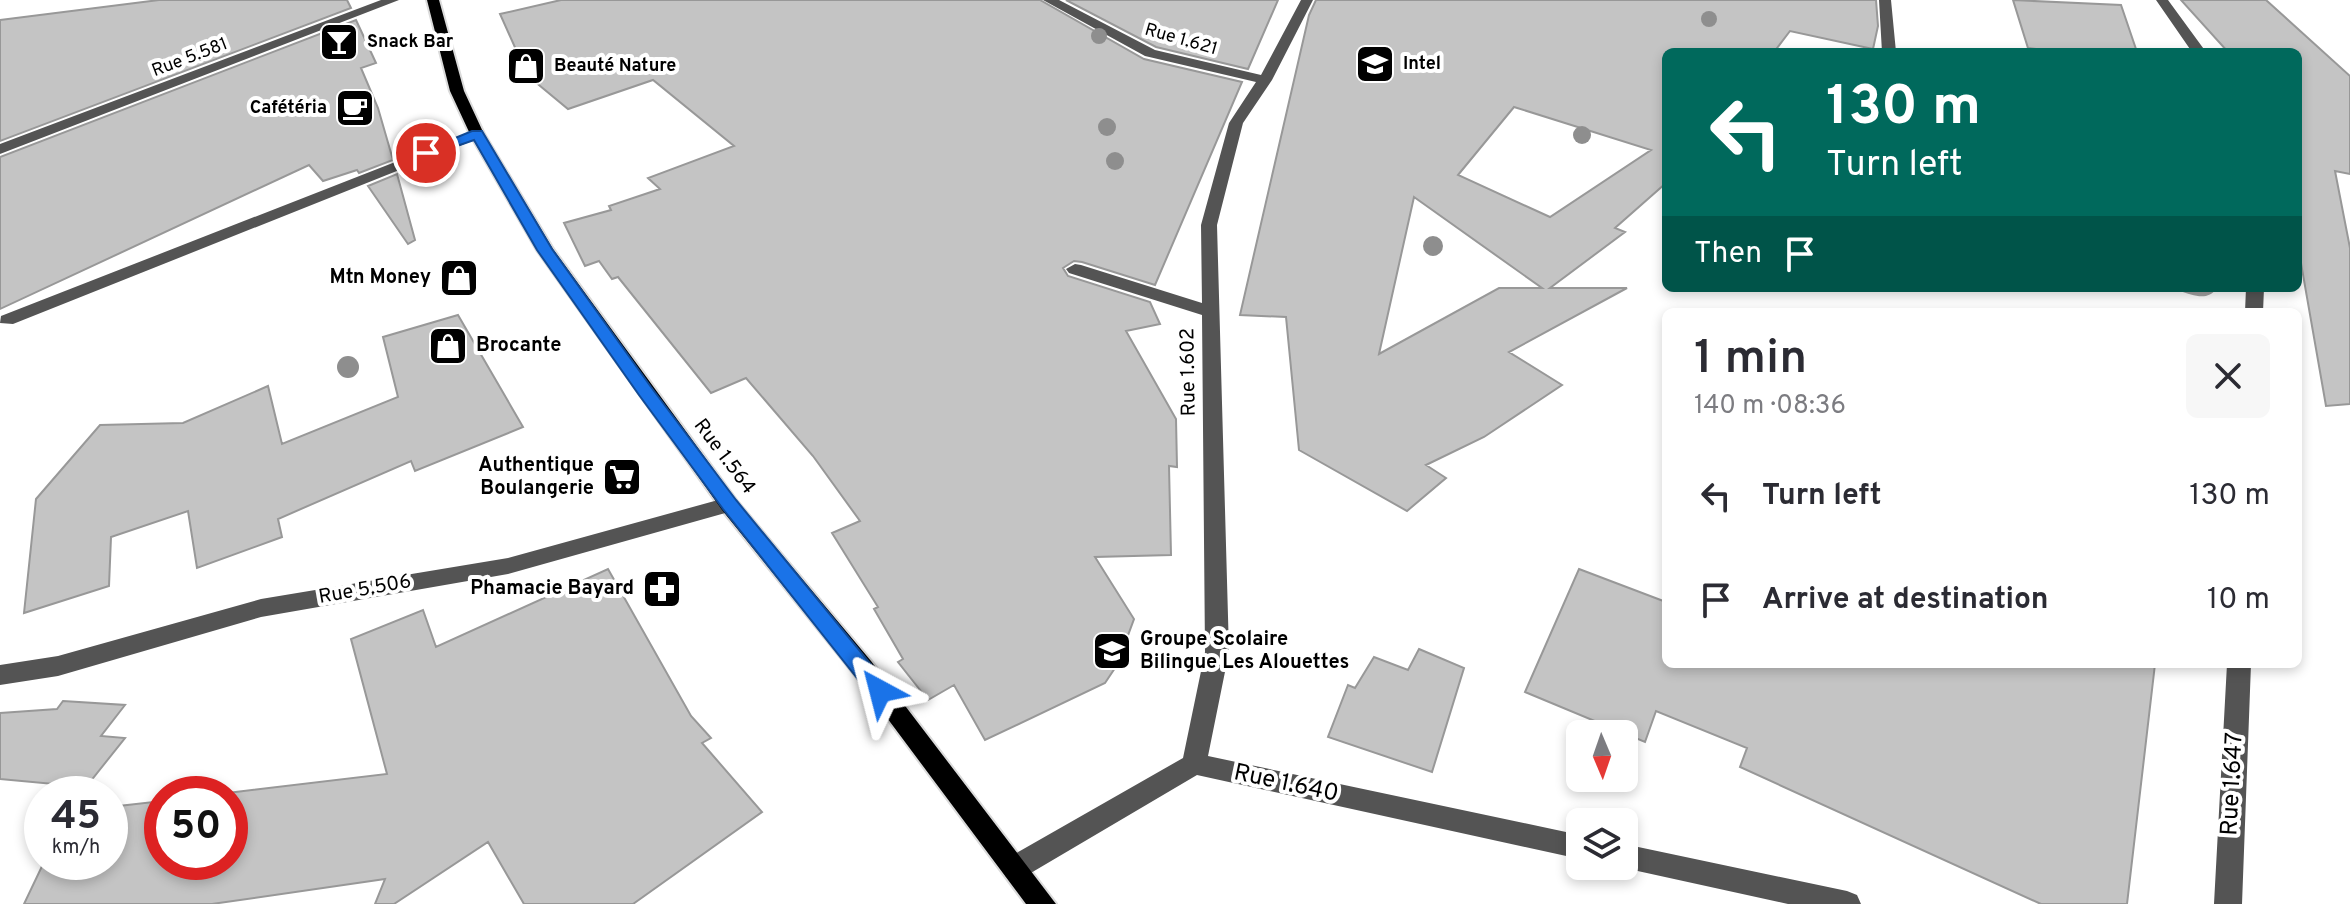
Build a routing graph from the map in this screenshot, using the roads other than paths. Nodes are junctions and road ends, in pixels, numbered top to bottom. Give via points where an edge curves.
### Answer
1 (393, 0) edge
2 (433, 0) edge
3 (1049, 0) edge
4 (1307, 0) edge
5 (1885, 0) edge
6 (2162, 0) edge
7 (1889, 48) edge
8 (2196, 48) edge
9 (1265, 80) junction
10 (477, 134) junction
11 (0, 149) edge
12 (1075, 269) dead end
13 (1210, 312) junction
14 (7, 320) dead end
15 (729, 505) junction
16 (2239, 668) edge
17 (0, 675) edge
18 (1194, 764) junction
19 (1566, 844) edge
20 (1638, 859) edge
21 (1015, 868) junction
22 (1042, 904) edge
23 (1847, 904) edge
24 (2228, 904) edge

1 - 11 street, Rue 5.581
2 - 10 main road, Rue 1.564 via 457,91
3 - 9 street, Rue 1.621 via 1150,53
4 - 9 street, Rue 1.602
5 - 7 street
6 - 8 street
9 - 13 street, Rue 1.602 via 1236,123 1209,225
10 - 14 street
10 - 15 main road, Rue 1.564 via 545,250
12 - 13 street
13 - 18 street, Rue 1.602 via 1217,652
15 - 17 street, Rue 5.506 via 508,566 261,608 58,666
15 - 21 main road, Rue 1.564 via 863,668
16 - 24 street, Rue 1.647
18 - 19 street, Rue 1.640
18 - 21 street
20 - 23 street
21 - 22 main road, Rue 1.564

